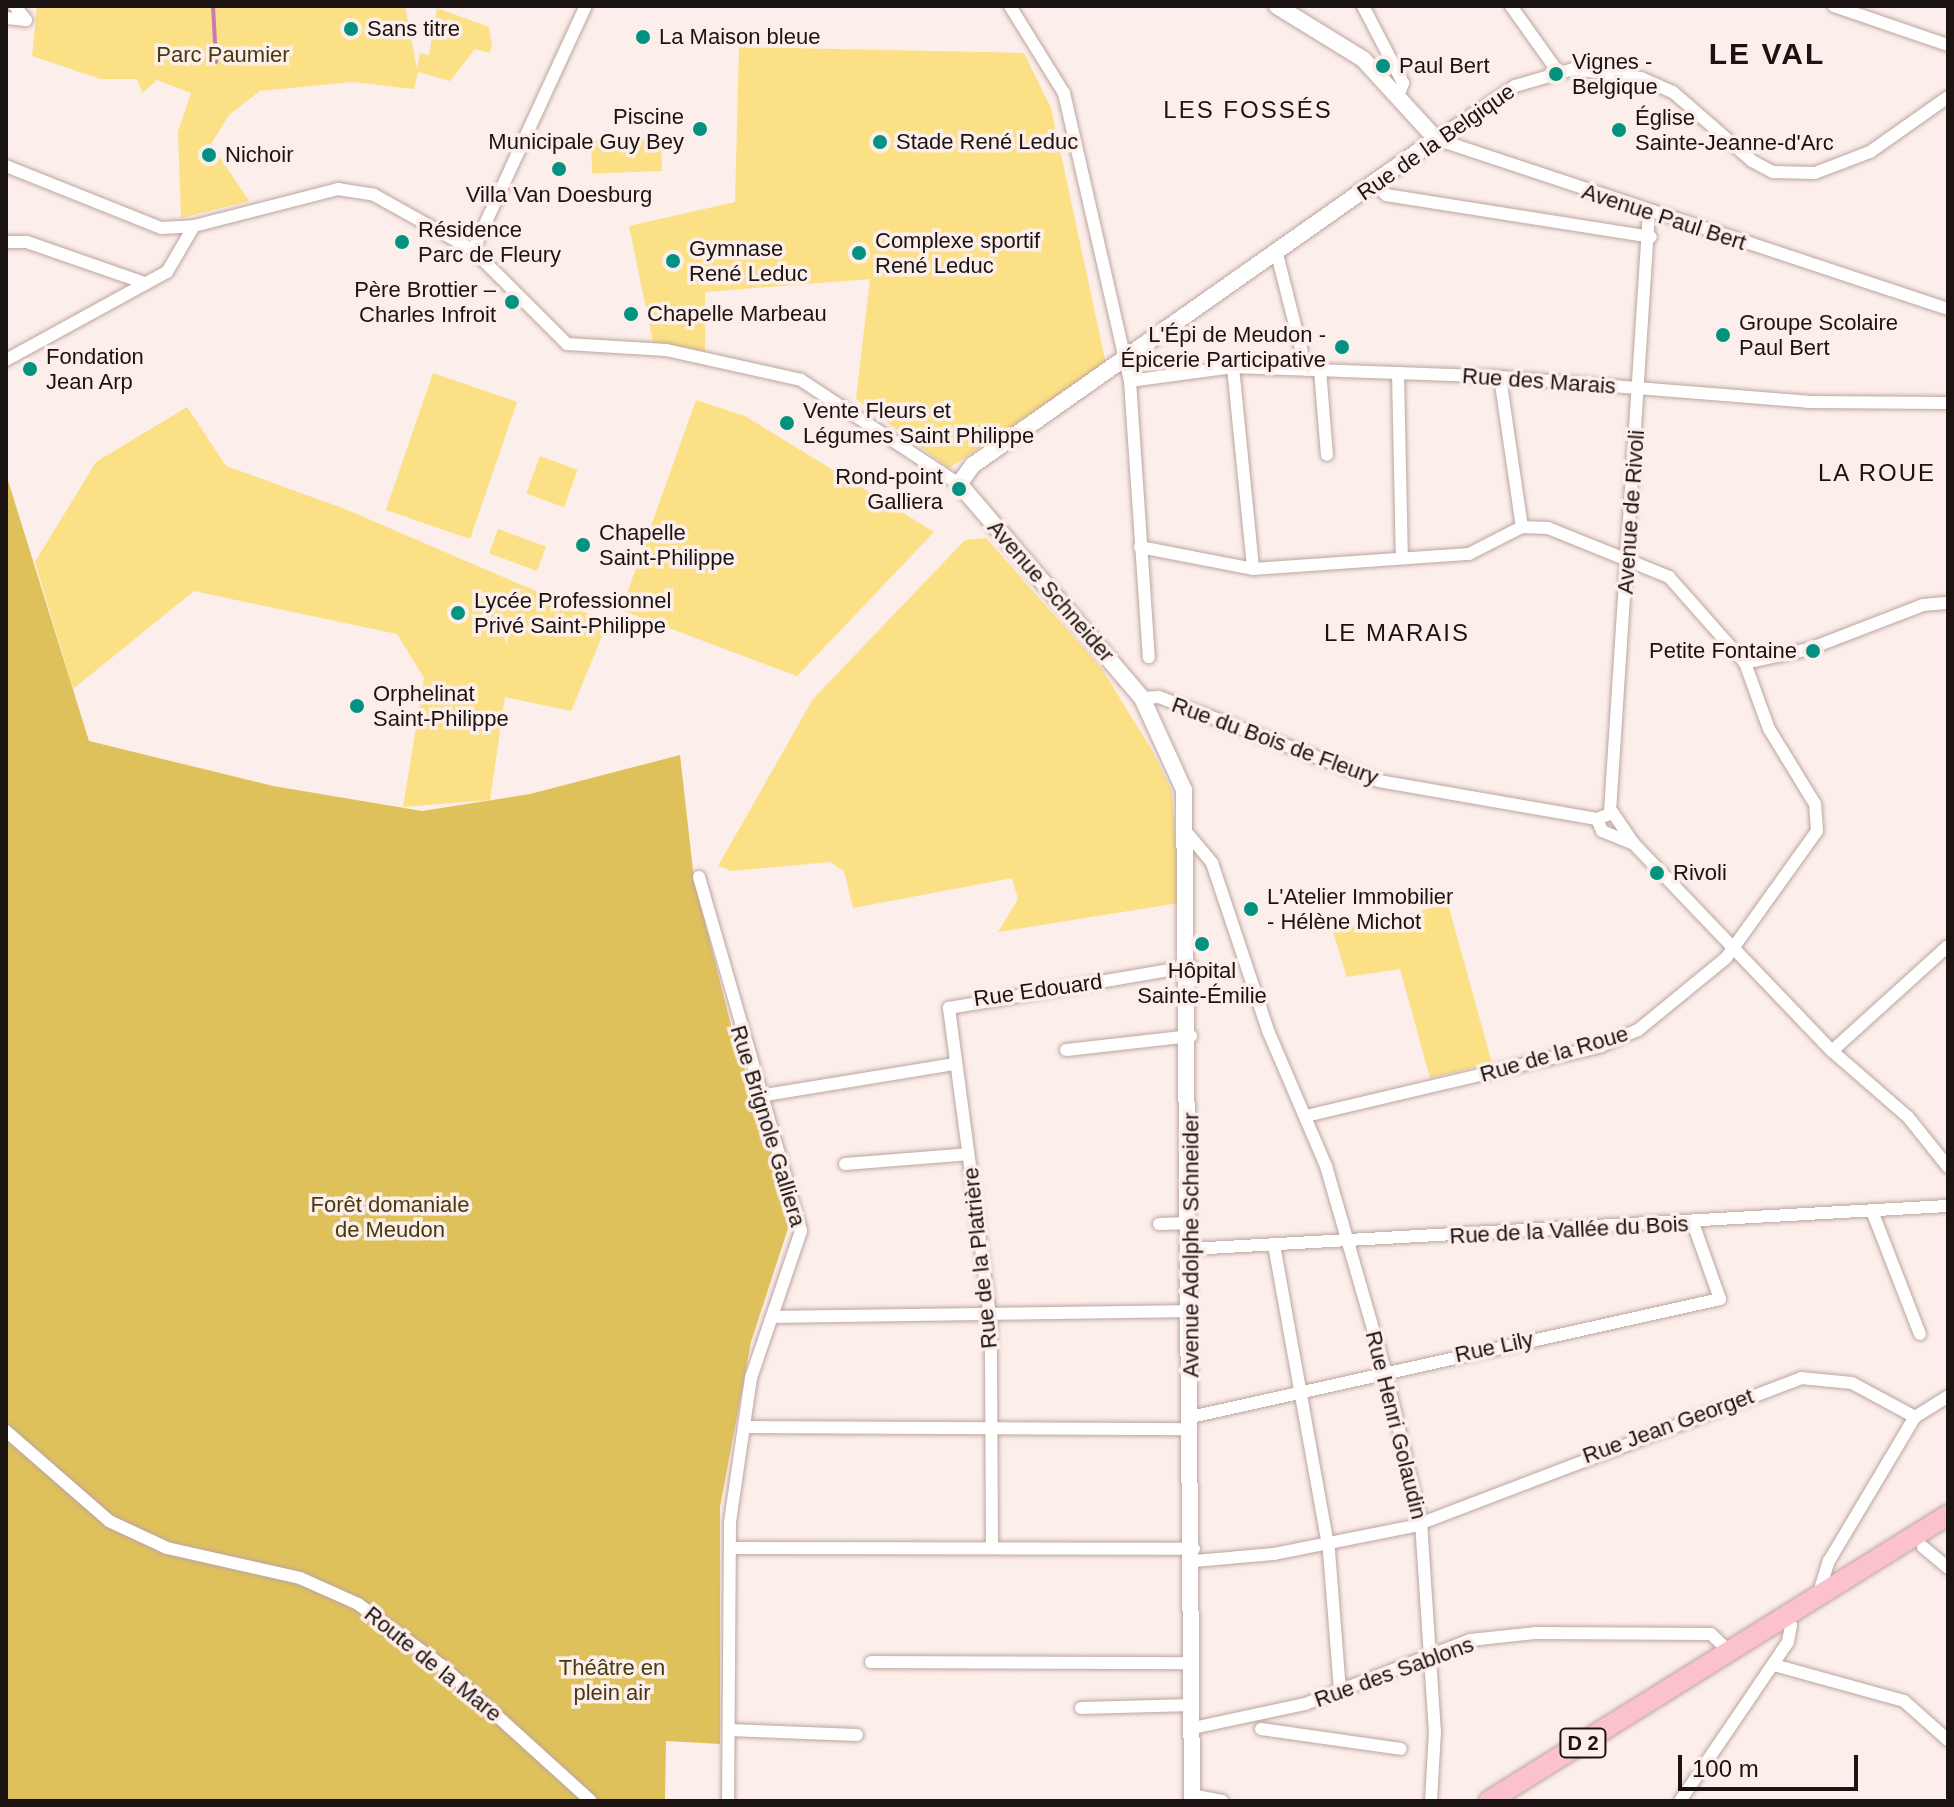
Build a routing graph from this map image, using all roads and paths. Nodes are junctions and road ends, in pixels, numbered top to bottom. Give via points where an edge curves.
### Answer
1 (15, 6) edge
2 (586, 6) edge
3 (1010, 6) edge
4 (1277, 6) edge
5 (1363, 6) edge
6 (1511, 6) edge
7 (1834, 6) edge
8 (6, 18) edge
9 (1948, 45) edge
10 (1556, 69) junction
11 (1398, 96) junction
12 (1948, 97) edge
13 (1436, 139) junction
14 (6, 166) edge
15 (1375, 183) junction
16 (1649, 212) junction
17 (194, 226) junction
18 (1651, 237) junction
19 (6, 242) edge
20 (473, 250) junction
21 (1277, 254) junction
22 (145, 283) junction
23 (1948, 309) edge
24 (6, 360) edge
25 (1125, 360) junction
26 (1233, 367) junction
27 (1313, 370) junction
28 (1398, 373) junction
29 (1500, 377) junction
30 (1130, 381) junction
31 (1641, 388) junction
32 (1948, 403) edge
33 (1327, 455) dead end
34 (959, 484) junction
35 (1522, 527) junction
36 (1140, 547) junction
37 (1402, 557) junction
38 (1628, 561) junction
39 (1253, 569) junction
40 (1948, 603) edge
41 (1149, 657) dead end
42 (1745, 663) junction
43 (1142, 698) junction
44 (1612, 822) junction
45 (1188, 834) junction
46 (699, 877) dead end
47 (1948, 946) edge
48 (1734, 948) junction
49 (1191, 966) junction
50 (1191, 1036) junction
51 (1066, 1050) dead end
52 (1832, 1051) junction
53 (955, 1064) junction
54 (759, 1096) junction
55 (1306, 1116) junction
56 (968, 1154) junction
57 (845, 1164) dead end
58 (1948, 1167) edge
59 (1948, 1206) edge
60 (1872, 1211) junction
61 (1190, 1223) junction
62 (1693, 1223) junction
63 (1159, 1224) dead end
64 (1351, 1242) junction
65 (1274, 1245) junction
66 (1190, 1249) junction
67 (1191, 1311) junction
68 (990, 1314) junction
69 (773, 1317) junction
70 (1920, 1334) dead end
71 (1385, 1370) junction
72 (1300, 1389) junction
73 (1948, 1396) edge
74 (1915, 1417) junction
75 (1190, 1423) junction
76 (746, 1427) junction
77 (992, 1430) junction
78 (6, 1431) edge
79 (1948, 1515) edge
80 (1421, 1522) junction
81 (1327, 1542) junction
82 (1923, 1547) dead end
83 (730, 1548) junction
84 (992, 1548) junction
85 (1194, 1555) junction
86 (1948, 1568) edge
87 (1818, 1595) junction
88 (1782, 1618) junction
89 (1728, 1650) junction
90 (1430, 1655) junction
91 (871, 1662) dead end
92 (1192, 1663) junction
93 (1774, 1665) junction
94 (1340, 1691) junction
95 (1193, 1705) junction
96 (1081, 1708) dead end
97 (1193, 1728) junction
98 (1261, 1729) dead end
99 (729, 1730) junction
100 (857, 1735) dead end
101 (1948, 1740) edge
102 (1401, 1749) dead end
103 (1192, 1798) edge
104 (591, 1801) edge
105 (728, 1801) edge
106 (1222, 1801) edge
107 (1431, 1801) edge
108 (1489, 1801) edge
109 (1680, 1801) edge

1 - 8 street via 26,20
2 - 20 street
3 - 25 street via 1064,93
4 - 11 street, Avenue Paul Bert via 1363,59
5 - 11 street via 1403,83
6 - 10 street
7 - 9 street
10 - 12 street, Rue de la Belgique via 1629,76 1673,92 1752,161 1794,174 1839,168
10 - 13 street, Rue de la Belgique via 1515,86
11 - 13 street, Avenue Paul Bert
13 - 15 street, Rue de la Belgique
13 - 16 street, Avenue Paul Bert
14 - 17 street via 161,228
15 - 18 street via 1386,195
15 - 21 street, Rue de la Belgique
16 - 18 street, Avenue de Rivoli
16 - 23 street, Avenue Paul Bert
17 - 20 street via 352,188 412,211
17 - 22 street via 167,272
18 - 31 street, Avenue de Rivoli
19 - 22 street via 27,242
20 - 34 street via 567,344 626,344 801,380
21 - 25 street, Rue de la Belgique
21 - 27 street
22 - 24 street
25 - 30 street
25 - 34 street, Rue de la Belgique via 973,465
26 - 27 street, Rue des Marais
26 - 30 street, Rue des Marais
26 - 39 street
27 - 28 street, Rue des Marais
27 - 33 street
28 - 29 street, Rue des Marais
28 - 37 street
29 - 31 street, Rue des Marais
29 - 35 street
30 - 36 street
31 - 32 street, Rue des Marais via 1808,402
31 - 38 street, Avenue de Rivoli
34 - 43 street, Avenue Schneider
35 - 37 street via 1469,554
35 - 38 street via 1548,528
36 - 39 street
36 - 41 street
37 - 39 street
38 - 42 street via 1669,577
38 - 44 street, Avenue de Rivoli
40 - 42 street via 1923,605 1809,649
42 - 48 street, Rue de la Roue via 1769,729 1815,804 1817,831
43 - 44 street, Rue du Bois de Fleury via 1159,697 1379,781
43 - 45 street, Avenue Adolphe Schneider via 1184,790
44 - 48 street
45 - 49 street, Avenue Adolphe Schneider
45 - 55 street, Rue Henri Golaudin via 1212,863 1265,1021
46 - 54 street, Rue Brignole Galliera
47 - 52 street
48 - 52 street
48 - 55 street, Rue de la Roue via 1663,1011 1601,1046
49 - 50 street, Avenue Adolphe Schneider
49 - 53 street, Rue Edouard via 951,1004
50 - 51 street
50 - 61 street, Avenue Adolphe Schneider
52 - 58 street via 1908,1117
53 - 54 street
53 - 56 street, Rue de la Platrière
54 - 69 street, Rue Brignole Galliera via 801,1231
55 - 64 street, Rue Henri Golaudin
56 - 57 street
56 - 68 street, Rue de la Platrière
59 - 60 street, Rue de la Vallée du Bois
60 - 62 street, Rue de la Vallée du Bois
60 - 70 street
61 - 63 street
61 - 66 street, Avenue Adolphe Schneider
62 - 64 street, Rue de la Vallée du Bois
62 - 71 street, Rue Lily via 1720,1299
64 - 65 street, Rue de la Vallée du Bois
64 - 71 street, Rue Henri Golaudin
65 - 66 street, Rue de la Vallée du Bois
65 - 72 street
66 - 67 street, Avenue Adolphe Schneider
67 - 68 street
67 - 75 street, Avenue Adolphe Schneider
68 - 69 street
68 - 77 street, Rue de la Platrière
69 - 76 street, Rue Brignole Galliera via 751,1378
71 - 72 street, Rue Lily
71 - 80 street, Rue Henri Golaudin
72 - 75 street, Rue Lily
72 - 81 street
73 - 74 street
74 - 80 street, Rue Jean Georget via 1852,1383 1801,1378
74 - 87 street
75 - 77 street, Rue Lily
75 - 85 street, Avenue Adolphe Schneider
76 - 77 street, Rue Lily
76 - 83 street, Rue Brignole Galliera
77 - 84 street, Rue de la Platrière
78 - 104 street, Route de la Mare via 109,1521 167,1548 300,1578 358,1604 441,1665
79 - 87 main road, D 2
80 - 81 street, Rue Jean Georget
80 - 90 street, Rue Henri Golaudin
81 - 85 street, Rue Jean Georget
81 - 94 street
82 - 86 street
83 - 84 street, Rue Jean Georget
83 - 99 street, Rue Brignole Galliera
84 - 85 street, Rue Jean Georget
85 - 92 street, Avenue Adolphe Schneider
87 - 88 main road, D 2
88 - 89 main road, D 2
88 - 93 street via 1788,1642
89 - 90 street, Rue des Sablons via 1711,1634 1535,1633 1470,1640
89 - 108 main road, D 2
90 - 94 street, Rue des Sablons
90 - 107 street, Rue Henri Golaudin
91 - 92 street
92 - 95 street, Avenue Adolphe Schneider
93 - 101 street via 1904,1701
93 - 109 street
94 - 97 street, Rue des Sablons
95 - 96 street
95 - 97 street, Avenue Adolphe Schneider
97 - 103 street, Avenue Adolphe Schneider
98 - 102 street
99 - 100 street
99 - 105 street, Rue Brignole Galliera
103 - 106 street

